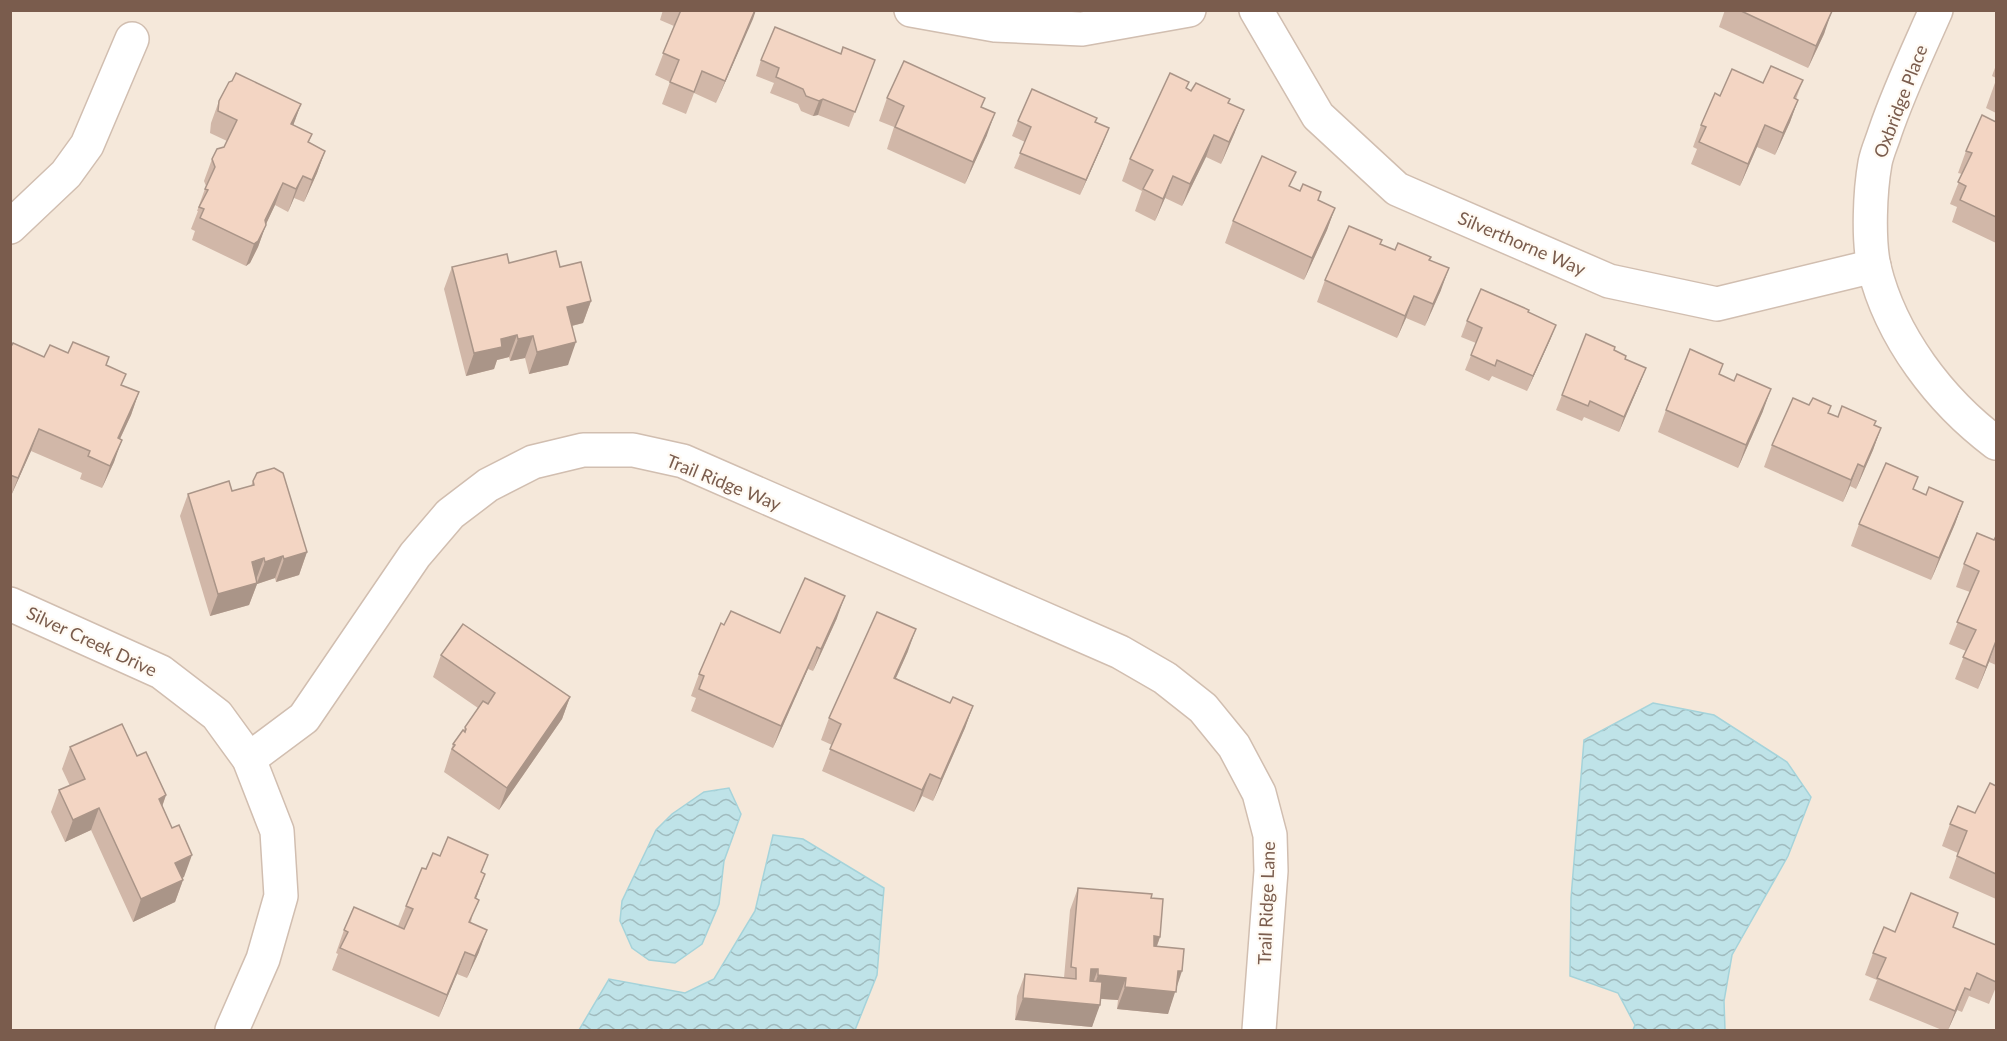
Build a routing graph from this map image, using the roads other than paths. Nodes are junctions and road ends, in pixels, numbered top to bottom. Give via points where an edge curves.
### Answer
1 (911, 10) edge
2 (1189, 10) edge
3 (1256, 10) edge
4 (1936, 10) edge
5 (132, 39) dead end
6 (10, 227) edge
7 (1874, 266) junction
8 (1996, 443) edge
9 (10, 604) edge
10 (1234, 746) joint
11 (249, 759) junction
12 (232, 1030) edge
13 (1259, 1030) edge

1 - 2 street via 994,25 1082,29
3 - 7 street, Silverthorne Way via 1318,116 1397,189 1609,281 1717,304
4 - 7 street, Oxbridge Place via 1892,111 1875,162 1870,220
5 - 6 street via 87,145 66,174
7 - 8 street, Oxbridge Place via 1892,316 1923,370 1970,423
9 - 11 street, Silver Creek Drive via 161,672 217,716
10 - 11 street, Trail Ridge Way via 1203,708 1165,678 1120,652 682,461 633,450 583,450 532,462 488,485 450,514 415,555 304,718
10 - 13 street, Trail Ridge Lane via 1259,793 1270,836
11 - 12 street, Silver Creek Drive via 277,831 281,896 263,960

